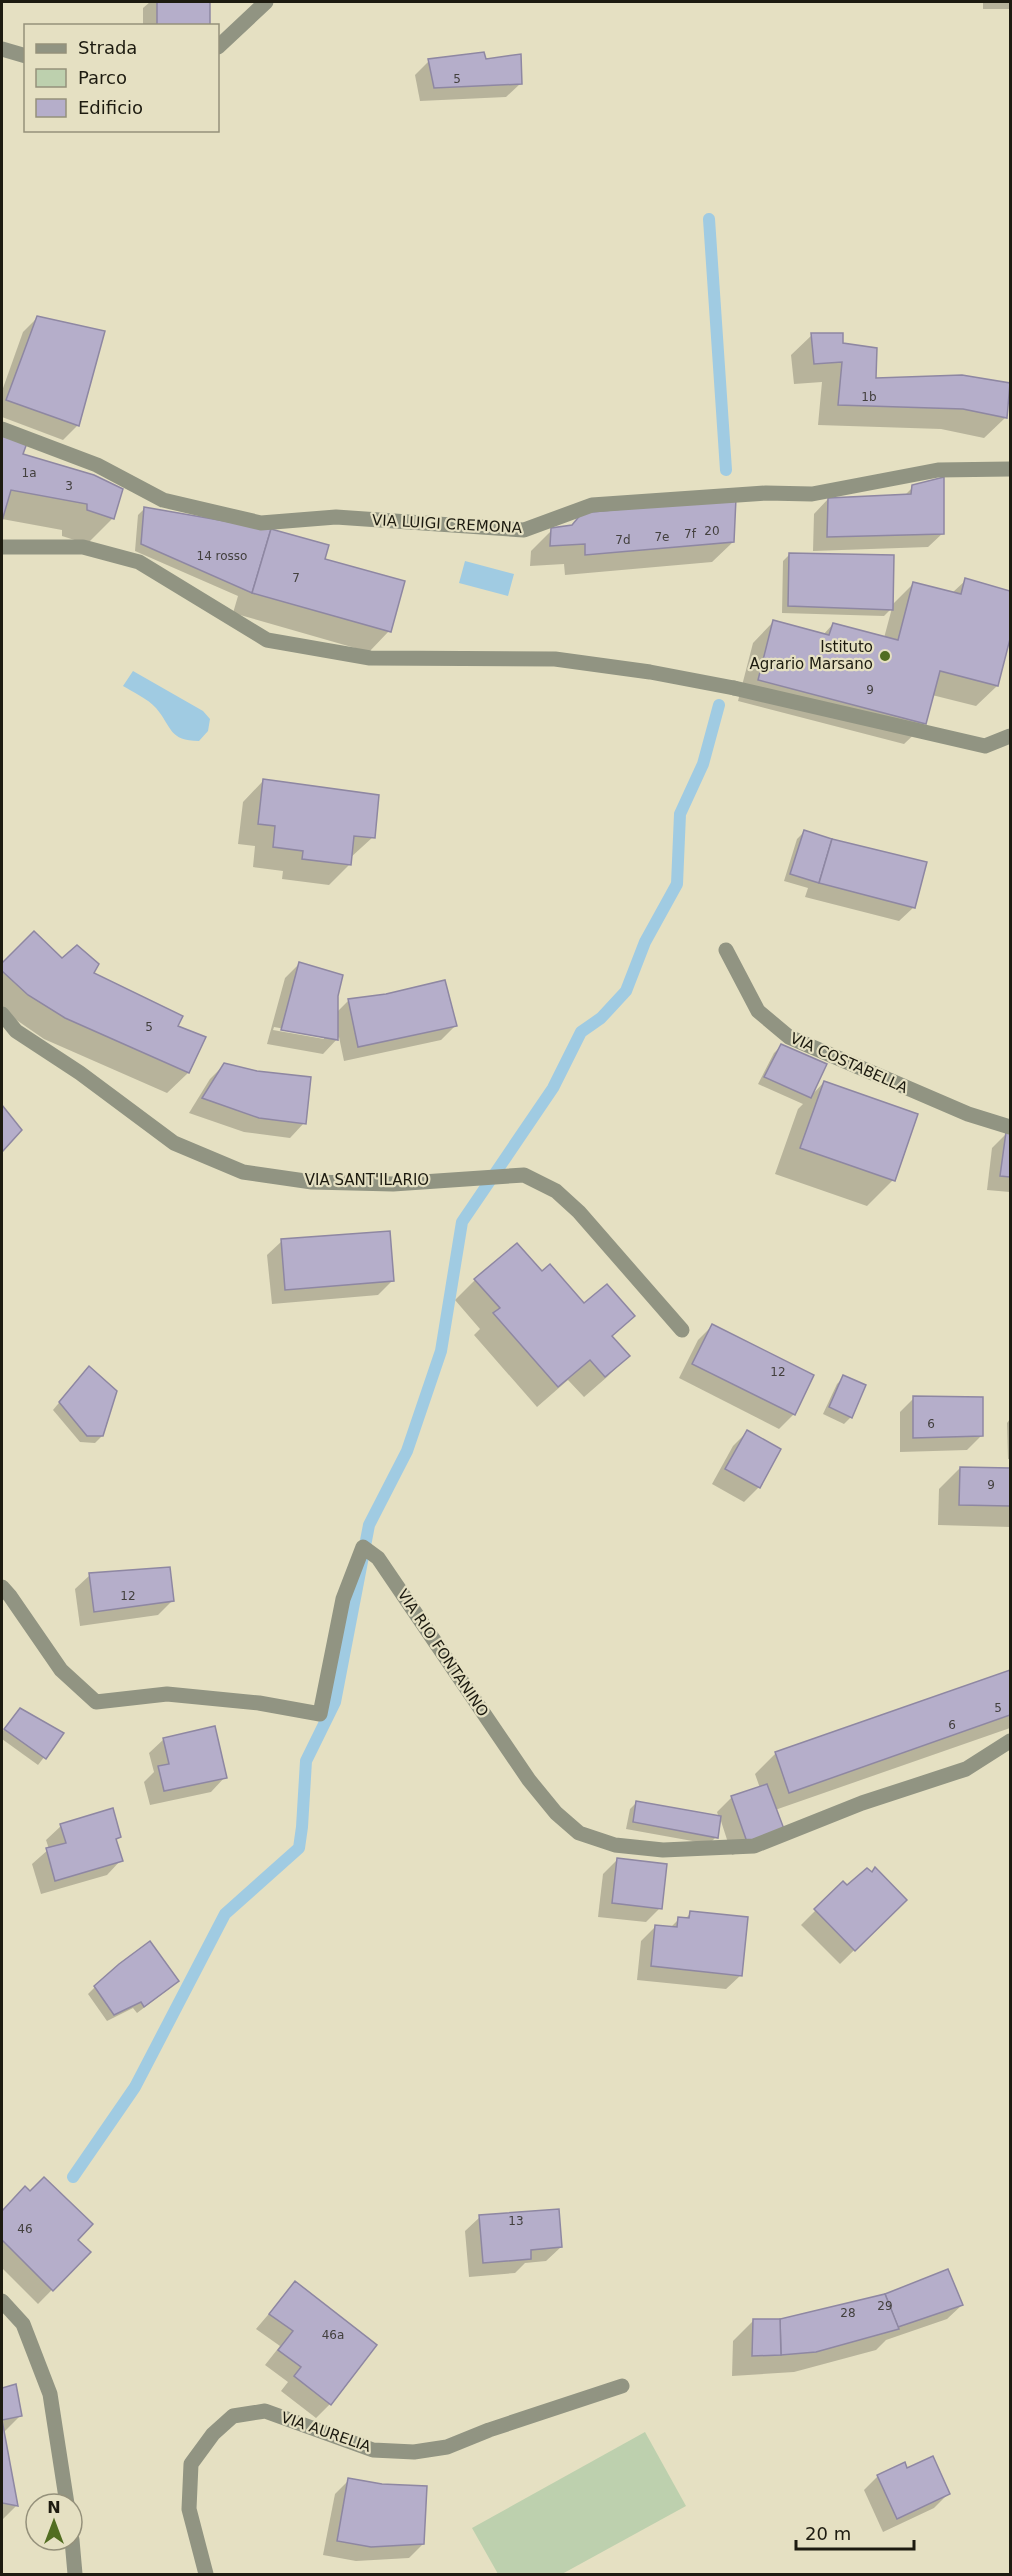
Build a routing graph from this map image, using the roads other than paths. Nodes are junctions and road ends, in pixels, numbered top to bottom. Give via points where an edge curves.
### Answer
1 (266, 2) edge
2 (219, 46) edge
3 (2, 49) edge
4 (24, 55) edge
5 (2, 429) edge
6 (1011, 469) edge
7 (2, 548) edge
8 (1011, 736) edge
9 (726, 950) dead end
10 (2, 1014) edge
11 (1011, 1127) edge
12 (682, 1330) dead end
13 (2, 1587) edge
14 (1011, 1741) edge
15 (2, 2301) edge
16 (622, 2386) dead end
17 (66, 2492) edge
18 (73, 2552) edge
19 (75, 2574) edge
20 (206, 2574) edge

1 - 2 street
3 - 4 street
5 - 6 street, VIA LUIGI CREMONA via 98,465 163,500 261,523 336,517 524,530 592,505 765,493 812,494 938,470
7 - 8 street via 83,548 139,562 267,640 370,658 555,659 734,688 985,746
9 - 11 street, VIA COSTABELLA via 758,1011 789,1037 968,1114
10 - 12 street, VIA SANT'ILARIO via 16,1031 174,1143 243,1172 312,1182 393,1184 524,1175 556,1191 579,1212
13 - 14 street, VIA RIO FONTANINO via 61,1670 96,1702 167,1694 259,1703 320,1714 343,1599 363,1547 378,1558 549,1805 579,1833 615,1845 663,1850 754,1846 862,1803 966,1768
15 - 17 street via 23,2324 51,2394
16 - 20 street, VIA AURELIA via 447,2446 414,2452 373,2450 265,2411 233,2416 213,2434 191,2464 189,2509
18 - 19 street

